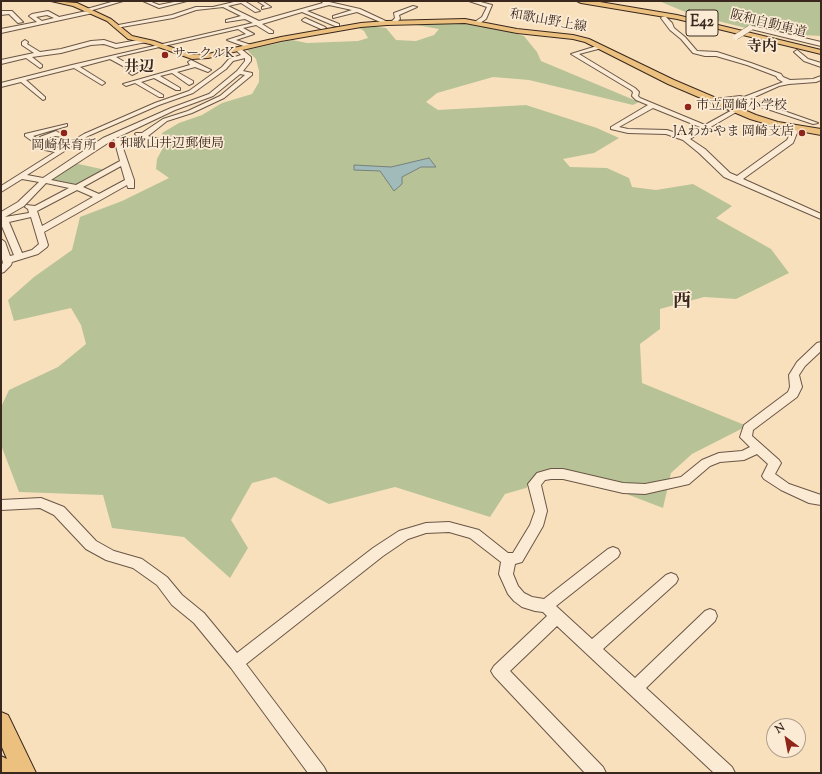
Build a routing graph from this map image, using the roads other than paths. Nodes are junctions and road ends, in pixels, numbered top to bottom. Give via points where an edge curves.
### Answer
1 (54, 1) edge
2 (121, 1) edge
3 (145, 1) edge
4 (163, 1) edge
5 (185, 1) edge
6 (243, 1) edge
7 (259, 1) edge
8 (336, 1) edge
9 (471, 1) edge
10 (581, 1) edge
11 (592, 1) edge
12 (211, 2) dead end
13 (192, 3) dead end
14 (320, 3) edge
15 (151, 4) junction
16 (311, 5) junction
17 (223, 6) junction
18 (159, 7) junction
19 (345, 7) junction
20 (415, 7) dead end
21 (203, 8) junction
22 (264, 8) dead end
23 (301, 10) junction
24 (358, 10) junction
25 (88, 11) junction
26 (257, 11) dead end
27 (289, 12) junction
28 (1, 13) edge
29 (198, 14) dead end
30 (330, 14) junction
31 (366, 14) junction
32 (248, 16) junction
33 (354, 17) dead end
34 (664, 18) dead end
35 (58, 19) junction
36 (228, 21) dead end
37 (345, 21) dead end
38 (20, 22) dead end
39 (42, 22) junction
40 (478, 22) junction
41 (390, 23) junction
42 (260, 24) junction
43 (274, 25) dead end
44 (337, 25) dead end
45 (116, 26) junction
46 (238, 27) junction
47 (323, 28) dead end
48 (4, 31) edge
49 (271, 32) dead end
50 (250, 34) junction
51 (12, 36) dead end
52 (736, 37) dead end
53 (259, 38) dead end
54 (144, 40) junction
55 (25, 42) dead end
56 (821, 44) edge
57 (161, 45) junction
58 (78, 47) junction
59 (249, 47) junction
60 (600, 47) junction
61 (238, 49) junction
62 (84, 50) dead end
63 (821, 51) edge
64 (797, 52) dead end
65 (39, 54) junction
66 (90, 54) dead end
67 (246, 55) junction
68 (27, 56) junction
69 (111, 57) junction
70 (192, 57) junction
71 (102, 59) junction
72 (1, 62) edge
73 (209, 63) dead end
74 (821, 65) edge
75 (40, 66) dead end
76 (74, 66) junction
77 (197, 66) junction
78 (208, 70) dead end
79 (172, 71) junction
80 (239, 72) junction
81 (132, 73) dead end
82 (155, 76) junction
83 (821, 78) edge
84 (22, 80) junction
85 (208, 80) junction
86 (136, 81) junction
87 (227, 82) junction
88 (789, 82) junction
89 (102, 83) dead end
90 (189, 83) dead end
91 (126, 84) dead end
92 (1, 85) edge
93 (178, 89) dead end
94 (161, 96) dead end
95 (43, 98) dead end
96 (210, 99) junction
97 (745, 99) junction
98 (168, 100) junction
99 (716, 101) junction
100 (653, 105) junction
101 (181, 106) junction
102 (736, 110) junction
103 (156, 117) junction
104 (165, 120) junction
105 (116, 122) junction
106 (818, 122) edge
107 (65, 125) dead end
108 (92, 125) dead end
109 (705, 127) junction
110 (132, 128) junction
111 (799, 128) junction
112 (821, 132) edge
113 (61, 136) dead end
114 (143, 136) junction
115 (685, 139) junction
116 (36, 140) junction
117 (156, 141) dead end
118 (118, 142) junction
119 (61, 151) junction
120 (83, 156) junction
121 (124, 162) junction
122 (20, 176) junction
123 (738, 179) junction
124 (130, 180) junction
125 (44, 181) junction
126 (76, 187) junction
127 (1, 190) edge
128 (115, 196) dead end
129 (99, 197) junction
130 (21, 204) junction
131 (33, 212) junction
132 (2, 216) edge
133 (821, 217) edge
134 (39, 231) junction
135 (1, 242) edge
136 (3, 252) edge
137 (19, 257) junction
138 (8, 260) junction
139 (1, 270) edge
140 (821, 345) edge
141 (758, 449) junction
142 (821, 500) edge
143 (1, 505) edge
144 (613, 553) dead end
145 (509, 559) junction
146 (671, 579) dead end
147 (551, 611) junction
148 (710, 616) dead end
149 (593, 648) junction
150 (236, 663) junction
151 (635, 688) junction
152 (1, 722) edge
153 (1, 767) edge
154 (4, 773) edge
155 (25, 773) edge
156 (318, 773) edge
157 (597, 773) edge
158 (726, 773) edge

1 - 25 main road, 和歌山野上線 via 72,3
2 - 25 street
3 - 15 street
4 - 15 street
5 - 18 street
6 - 17 street
6 - 26 street
7 - 22 street via 269,7
8 - 19 street via 353,5
9 - 40 street via 490,6 484,18
10 - 63 highway, 阪和自動車道 / E42 via 678,17
11 - 63 highway, 阪和自動車道 / E42 via 680,16
12 - 17 street
13 - 18 street via 164,10
14 - 16 street
14 - 19 street
15 - 18 street
16 - 23 street
16 - 30 street
17 - 21 street
17 - 32 street
19 - 24 street
19 - 30 street
20 - 41 street via 396,14 398,18
21 - 29 street via 211,12
21 - 45 street
23 - 27 street
23 - 44 street
24 - 30 street
24 - 31 street
25 - 35 street
25 - 45 main road, 和歌山野上線
27 - 42 street
27 - 47 street
28 - 38 street via 10,12
30 - 37 street
31 - 33 street
31 - 41 street
32 - 36 street
32 - 42 street
34 - 88 street via 695,52 716,54 750,64
35 - 39 street
35 - 39 street via 48,13 32,16
39 - 48 street
40 - 41 main road, 和歌山野上線 via 451,20
40 - 60 main road, 和歌山野上線 via 517,31 581,38
41 - 59 main road, 和歌山野上線 via 361,25
42 - 43 street
42 - 46 street
42 - 49 street
45 - 54 main road, 和歌山野上線 via 130,38
46 - 50 street
46 - 57 street
48 - 51 street
50 - 53 street
50 - 59 street via 230,40
52 - 56 street, bridge via 753,28
54 - 57 main road, 和歌山野上線
54 - 58 street via 120,46 104,42
55 - 65 street via 24,44
57 - 69 street
57 - 70 main road, 和歌山野上線
58 - 62 street
58 - 65 street
59 - 61 main road, 和歌山野上線
60 - 99 main road, 和歌山野上線
60 - 100 street via 574,54 633,89 638,99
61 - 67 street
61 - 70 main road, 和歌山野上線
64 - 74 street via 806,60
65 - 68 street
66 - 71 street
67 - 80 street via 248,61
67 - 85 street via 231,60
68 - 72 street
68 - 75 street
69 - 71 street
69 - 81 street via 137,71
70 - 77 street via 190,62
71 - 76 street
73 - 77 street
76 - 84 street
76 - 89 street
77 - 78 street
77 - 79 street
79 - 82 street
79 - 90 street
80 - 87 street
80 - 96 street via 250,74 222,97
82 - 86 street
82 - 93 street
83 - 88 street via 814,81
84 - 92 street
84 - 95 street
85 - 87 street
85 - 98 street via 191,92
86 - 91 street
86 - 94 street
87 - 96 street
88 - 97 street
96 - 101 street
96 - 104 street via 190,112
97 - 99 street
97 - 106 street
98 - 101 street
98 - 105 street
99 - 102 main road, 和歌山野上線
100 - 109 street
100 - 115 street via 613,128 667,132
101 - 103 street
102 - 109 street
102 - 111 main road, 和歌山野上線 via 766,121
103 - 104 street
103 - 110 street
104 - 114 street
105 - 108 street via 109,118
105 - 110 street
105 - 119 street
106 - 111 street
107 - 116 street via 27,135
109 - 115 street
110 - 118 street
111 - 112 main road, 和歌山野上線
111 - 123 street via 790,141
113 - 116 street via 56,133
114 - 117 street
114 - 118 street via 136,133
115 - 123 street via 727,175
116 - 119 street via 48,148
118 - 120 street via 106,140
118 - 121 street
119 - 120 street
119 - 122 street
120 - 125 street
121 - 124 street
121 - 126 street
122 - 125 street
122 - 127 street
123 - 133 street
124 - 128 street via 131,187
124 - 129 street
125 - 126 street
125 - 130 street
126 - 129 street
126 - 131 street
129 - 134 street
130 - 131 street via 32,208
130 - 132 street
131 - 132 street
131 - 134 street
132 - 137 street
134 - 137 street via 44,245 35,252
135 - 136 street
136 - 138 street
137 - 138 street
138 - 139 street
140 - 141 street via 801,364 794,375 794,394 748,428 746,438
141 - 142 street via 775,462 768,476 785,487
141 - 145 street via 744,455 720,458 706,463 685,481 645,489 623,488 563,474 541,476 534,484 541,510 536,526 517,558
143 - 150 street via 41,503 59,511 91,546 111,556 137,563 162,581 177,600 199,618
144 - 147 street
145 - 147 street via 506,574 513,590 527,602
145 - 150 street via 474,534 449,527 426,528 404,535 378,552
146 - 149 street
147 - 149 street
147 - 157 street via 499,671
148 - 151 street
149 - 151 street
150 - 156 street
151 - 158 street
152 - 155 main road
153 - 154 main road

